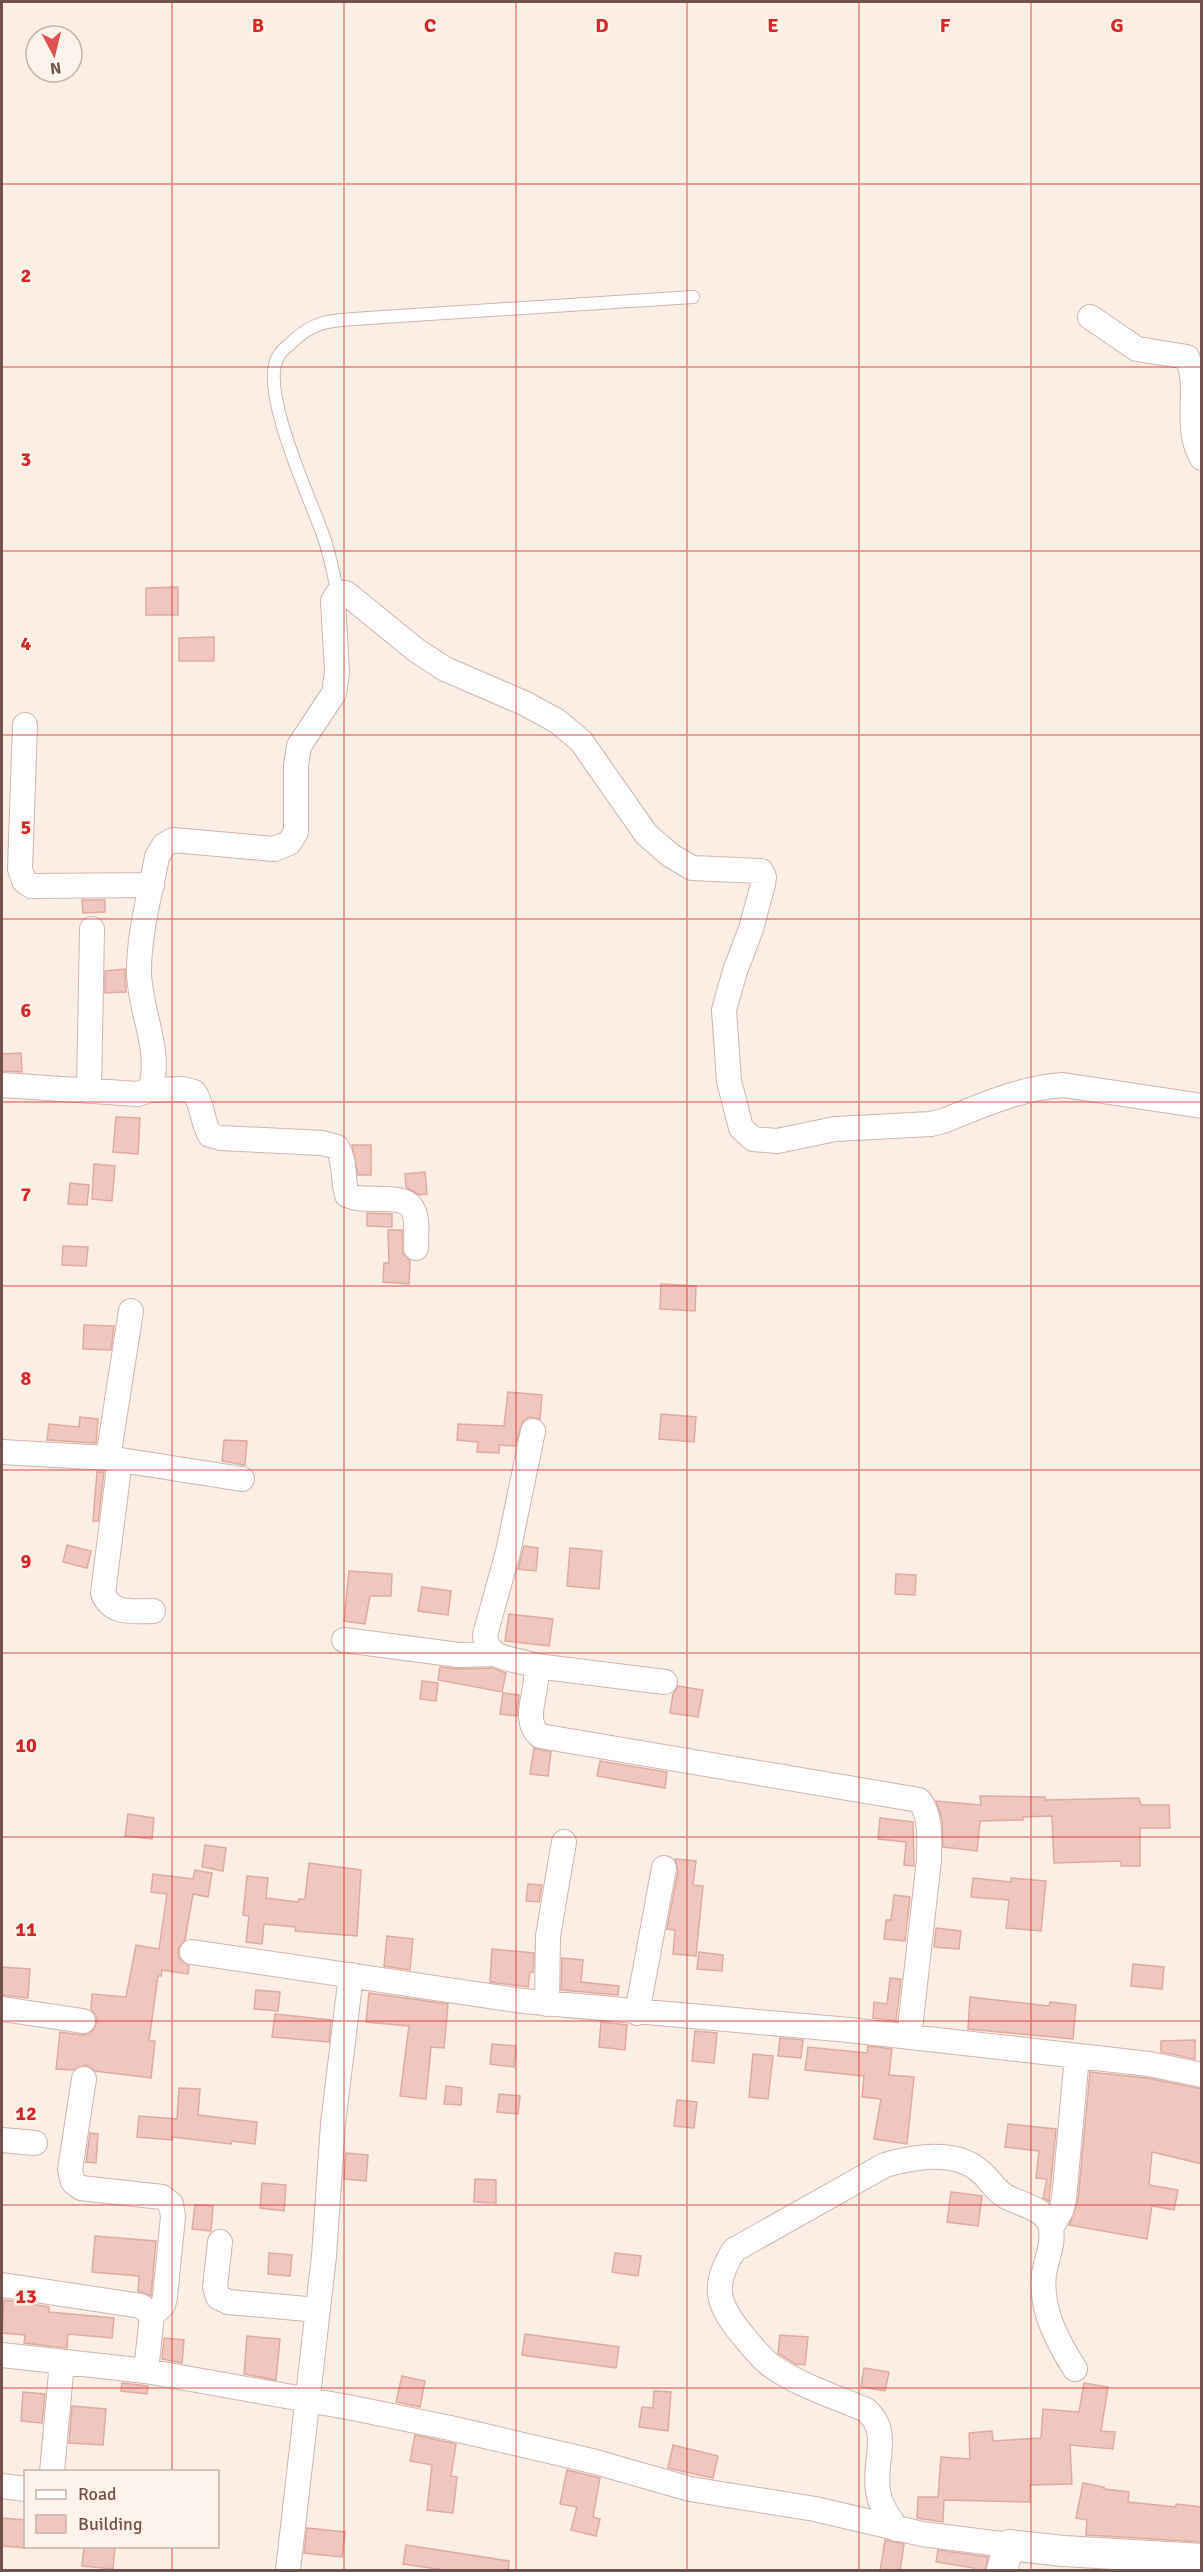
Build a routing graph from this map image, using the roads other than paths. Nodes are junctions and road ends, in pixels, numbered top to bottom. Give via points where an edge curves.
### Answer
1 (693, 297) dead end
2 (1090, 316) dead end
3 (1194, 357) edge
4 (1202, 458) edge
5 (338, 593) junction
6 (25, 725) dead end
7 (152, 885) junction
8 (92, 929) dead end
9 (2, 1085) edge
10 (150, 1090) junction
11 (89, 1091) junction
12 (1202, 1106) edge
13 (416, 1248) dead end
14 (131, 1311) dead end
15 (533, 1431) dead end
16 (2, 1452) edge
17 (114, 1459) junction
18 (242, 1479) dead end
19 (153, 1611) dead end
20 (344, 1640) dead end
21 (493, 1654) junction
22 (536, 1666) junction
23 (665, 1682) dead end
24 (564, 1842) dead end
25 (664, 1868) dead end
26 (192, 1952) dead end
27 (351, 1975) junction
28 (547, 2004) junction
29 (2, 2009) edge
30 (637, 2013) junction
31 (83, 2021) dead end
32 (909, 2037) junction
33 (1077, 2056) junction
34 (1202, 2075) edge
35 (84, 2079) dead end
36 (2, 2140) edge
37 (35, 2143) dead end
38 (1051, 2228) junction
39 (220, 2242) dead end
40 (2, 2286) edge
41 (318, 2310) junction
42 (152, 2315) junction
43 (2, 2355) edge
44 (62, 2362) junction
45 (1075, 2369) dead end
46 (146, 2371) junction
47 (308, 2400) junction
48 (52, 2470) edge
49 (2, 2486) edge
50 (24, 2489) edge
51 (897, 2529) junction
52 (1005, 2558) edge
53 (1202, 2559) edge
54 (288, 2571) edge

1 - 5 lane via 329,321 306,328 278,356 274,377 276,401 297,470 324,536
2 - 3 street via 1137,349
3 - 4 street via 1193,437
5 - 7 street via 333,601 337,672 334,693 299,746 296,832 289,843 274,849 173,840 164,845 157,857
5 - 12 street via 355,599 445,669 557,721 581,741 646,834 670,855 692,868 761,871 763,885 724,1010 729,1081 741,1128 753,1139 777,1140 835,1129 931,1124 1041,1086 1063,1085
6 - 7 street via 20,869 24,881 31,886
7 - 10 street via 139,970 140,994 152,1043
8 - 11 street
9 - 11 street
10 - 11 street via 138,1094
10 - 13 street via 194,1092 202,1103 210,1135 338,1147 347,1195 356,1200 394,1199 407,1203 414,1210
14 - 17 street
15 - 21 street via 508,1552 485,1635 486,1646
16 - 17 street
17 - 18 street
17 - 19 street via 103,1593 107,1603 118,1610
20 - 21 street via 459,1655
21 - 22 street
22 - 23 street
22 - 32 street via 530,1722 540,1737 918,1800 925,1808 929,1860
24 - 28 street via 549,1936
25 - 30 street
26 - 27 street
27 - 28 street
27 - 41 street via 333,2124
28 - 30 street
29 - 31 street
30 - 32 street
32 - 33 street
33 - 34 street
33 - 38 street via 1064,2199
35 - 42 street via 70,2170 73,2182 81,2188 162,2197 171,2204 165,2297 163,2305
36 - 37 street
38 - 45 street via 1044,2275 1045,2301 1051,2326
38 - 51 street via 1045,2215 1002,2195 966,2162 913,2157 860,2177 734,2250 723,2268 719,2294 724,2313 772,2367 876,2418 881,2429 878,2491 882,2506
39 - 41 street via 215,2287 218,2297 228,2302
40 - 42 street via 141,2306
41 - 47 street
42 - 46 street
43 - 44 street
44 - 46 street
44 - 48 street
46 - 47 street
47 - 51 street via 592,2461 690,2489 815,2509
47 - 54 street
49 - 50 street
51 - 52 street
52 - 53 street via 1063,2551

